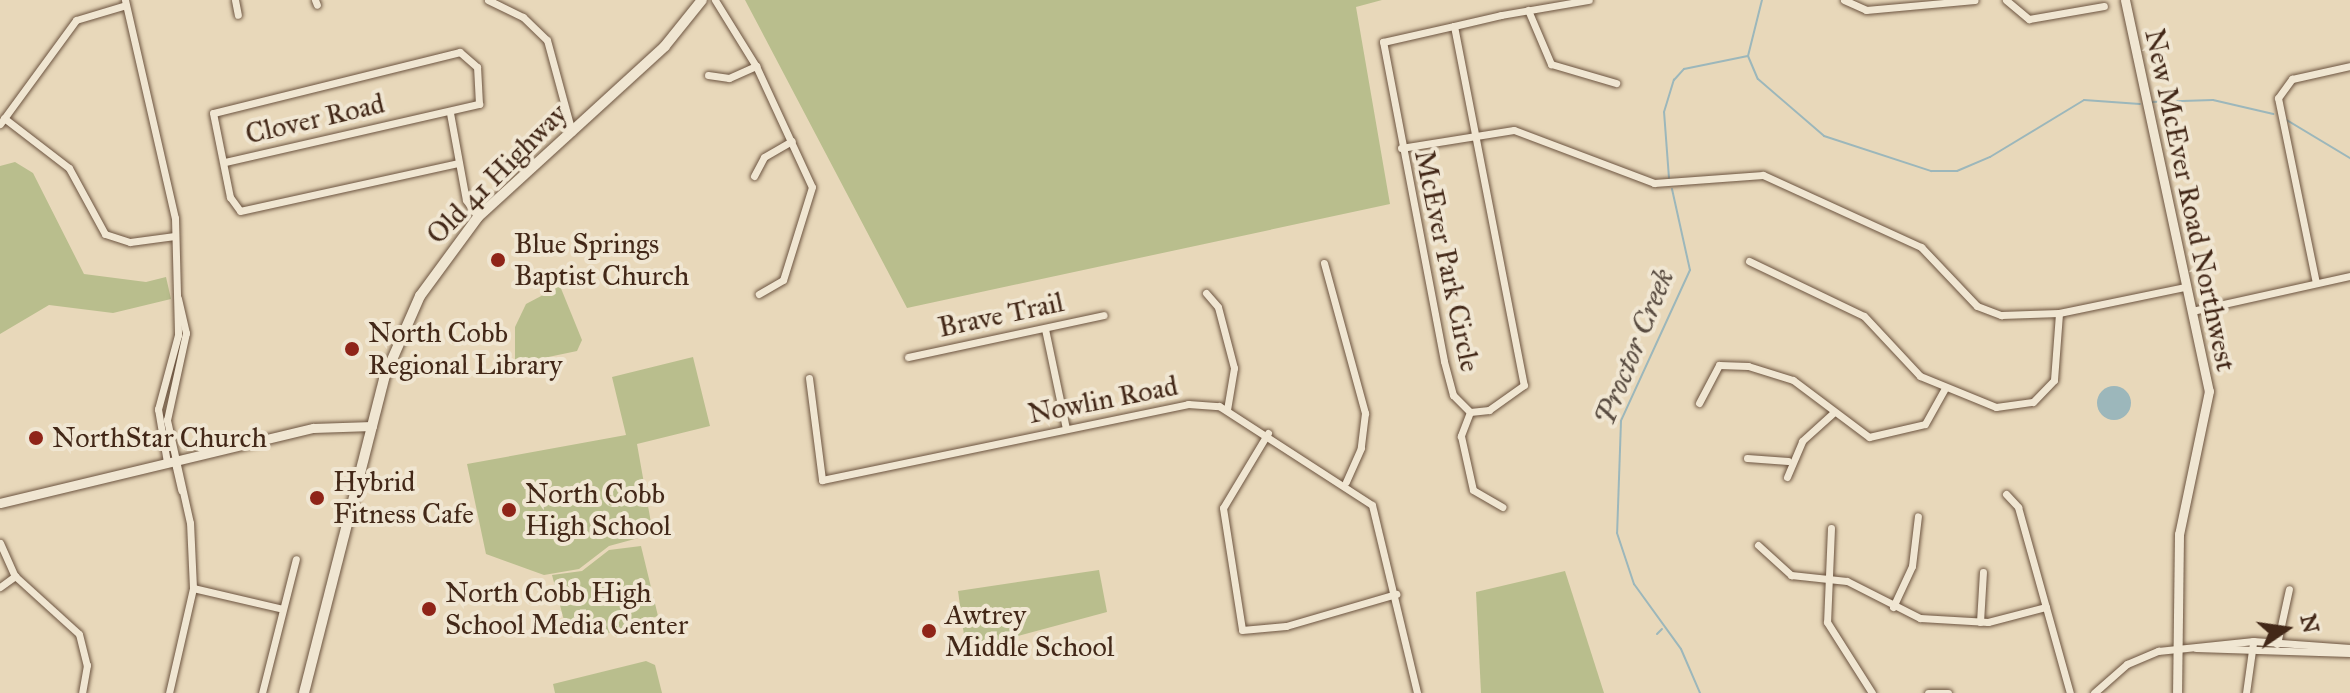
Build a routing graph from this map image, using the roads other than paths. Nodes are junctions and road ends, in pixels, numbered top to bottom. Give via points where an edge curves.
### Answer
1 (235, 0) edge
2 (488, 0) edge
3 (702, 0) edge
4 (715, 0) edge
5 (1589, 0) edge
6 (1844, 0) edge
7 (1975, 0) edge
8 (2006, 0) edge
9 (2125, 0) edge
10 (126, 2) edge
11 (2104, 6) dead end
12 (1528, 10) junction
13 (238, 15) dead end
14 (1454, 26) junction
15 (756, 66) junction
16 (2350, 66) edge
17 (708, 75) dead end
18 (1616, 83) dead end
19 (450, 113) junction
20 (2, 121) edge
21 (572, 132) junction
22 (1476, 135) junction
23 (792, 141) junction
24 (1401, 148) junction
25 (225, 162) junction
26 (459, 163) junction
27 (754, 176) dead end
28 (478, 217) junction
29 (175, 236) junction
30 (1749, 261) dead end
31 (1324, 263) dead end
32 (2350, 276) edge
33 (2316, 283) junction
34 (2185, 287) junction
35 (1206, 293) dead end
36 (759, 294) dead end
37 (2192, 311) junction
38 (2059, 313) junction
39 (1104, 315) dead end
40 (1045, 329) junction
41 (908, 357) dead end
42 (809, 378) dead end
43 (1945, 388) junction
44 (1699, 403) dead end
45 (1227, 410) junction
46 (1470, 412) junction
47 (1833, 413) junction
48 (372, 426) junction
49 (1066, 429) junction
50 (1268, 433) junction
51 (1747, 458) dead end
52 (171, 461) junction
53 (1788, 461) junction
54 (1787, 477) dead end
55 (1346, 482) junction
56 (2006, 494) dead end
57 (0, 503) edge
58 (1503, 507) dead end
59 (1918, 516) dead end
60 (1831, 528) dead end
61 (0, 543) edge
62 (1758, 545) dead end
63 (296, 559) dead end
64 (1983, 572) dead end
65 (15, 576) junction
66 (1826, 579) junction
67 (0, 587) edge
68 (193, 588) junction
69 (2289, 589) dead end
70 (1396, 594) junction
71 (1893, 607) junction
72 (2046, 607) junction
73 (283, 609) junction
74 (1980, 622) junction
75 (2253, 644) junction
76 (2277, 644) junction
77 (2174, 648) junction
78 (2350, 650) edge
79 (82, 693) edge
80 (169, 693) edge
81 (262, 693) edge
82 (304, 693) edge
83 (1417, 693) edge
84 (1872, 693) edge
85 (1928, 693) edge
86 (1948, 693) edge
87 (2070, 693) edge
88 (2094, 693) edge
89 (2177, 693) edge
90 (2246, 693) edge

1 - 13 street
2 - 21 street via 523,17 547,40
3 - 21 main road, Old 41 Highway
4 - 15 street
5 - 12 street, McEver Park Circle
6 - 7 street via 1866,10
8 - 11 street via 2029,19
9 - 34 street, New McEver Road Northwest
10 - 20 street via 76,20
10 - 29 street
12 - 14 street, McEver Park Circle
12 - 18 street via 1551,64
14 - 22 street, McEver Park Circle
14 - 24 street, McEver Park Circle via 1383,42
15 - 17 street via 729,78
15 - 23 street
16 - 33 street via 2292,79 2278,98
19 - 25 street, Clover Road
19 - 25 street, Clover Road via 483,99 477,67 460,52 218,108 214,122
19 - 26 street
20 - 29 street via 69,168 93,223 112,239
21 - 28 main road, Old 41 Highway
22 - 24 street
22 - 38 street via 1525,133 1654,183 1771,178 1921,247 1987,312
22 - 46 street, McEver Park Circle via 1524,385 1489,410
23 - 27 street via 764,157
23 - 36 street via 811,199 783,280
24 - 46 street, McEver Park Circle via 1453,395
25 - 26 street, Clover Road via 232,204 244,211
26 - 28 street via 466,200
28 - 48 main road, Old 41 Highway via 406,321
29 - 52 street via 177,343 158,409
30 - 43 street via 1864,316 1908,368
31 - 55 street via 1365,413 1361,448
32 - 33 street
33 - 37 street
34 - 37 street, New McEver Road Northwest
34 - 38 street
35 - 45 street via 1218,307 1234,368
37 - 77 street, New McEver Road Northwest via 2209,411 2179,534
38 - 43 street via 2058,369 2033,402 1996,407
39 - 40 street, Brave Trail
40 - 41 street, Brave Trail
40 - 49 street
42 - 49 street, Nowlin Road via 822,480
43 - 47 street via 1929,420 1897,432 1854,432
44 - 47 street via 1719,365 1748,366 1793,380
45 - 49 street, Nowlin Road via 1188,404
45 - 50 street, Nowlin Road
46 - 58 street via 1461,436 1473,490
47 - 53 street
48 - 52 street via 324,426
48 - 82 main road, Old 41 Highway
50 - 55 street, Nowlin Road
50 - 70 street via 1223,508 1242,630 1286,626
51 - 53 street
52 - 57 street
52 - 68 street via 181,490
53 - 54 street
55 - 70 street, Nowlin Road via 1372,505 1383,530
56 - 72 street via 2018,507
59 - 71 street via 1912,566
60 - 66 street
61 - 65 street
62 - 66 street via 1791,575
63 - 73 street
64 - 74 street
65 - 67 street
65 - 79 street via 79,634 87,665
66 - 71 street via 1847,581
66 - 84 street via 1825,610 1835,643
68 - 73 street
68 - 80 street
69 - 76 street
70 - 83 street, Nowlin Road
71 - 74 street via 1920,618
72 - 74 street
72 - 87 street
73 - 81 street
75 - 76 street
75 - 77 street
75 - 90 street
76 - 78 street
77 - 88 street via 2127,664
77 - 89 street, New McEver Road Northwest
85 - 86 street

